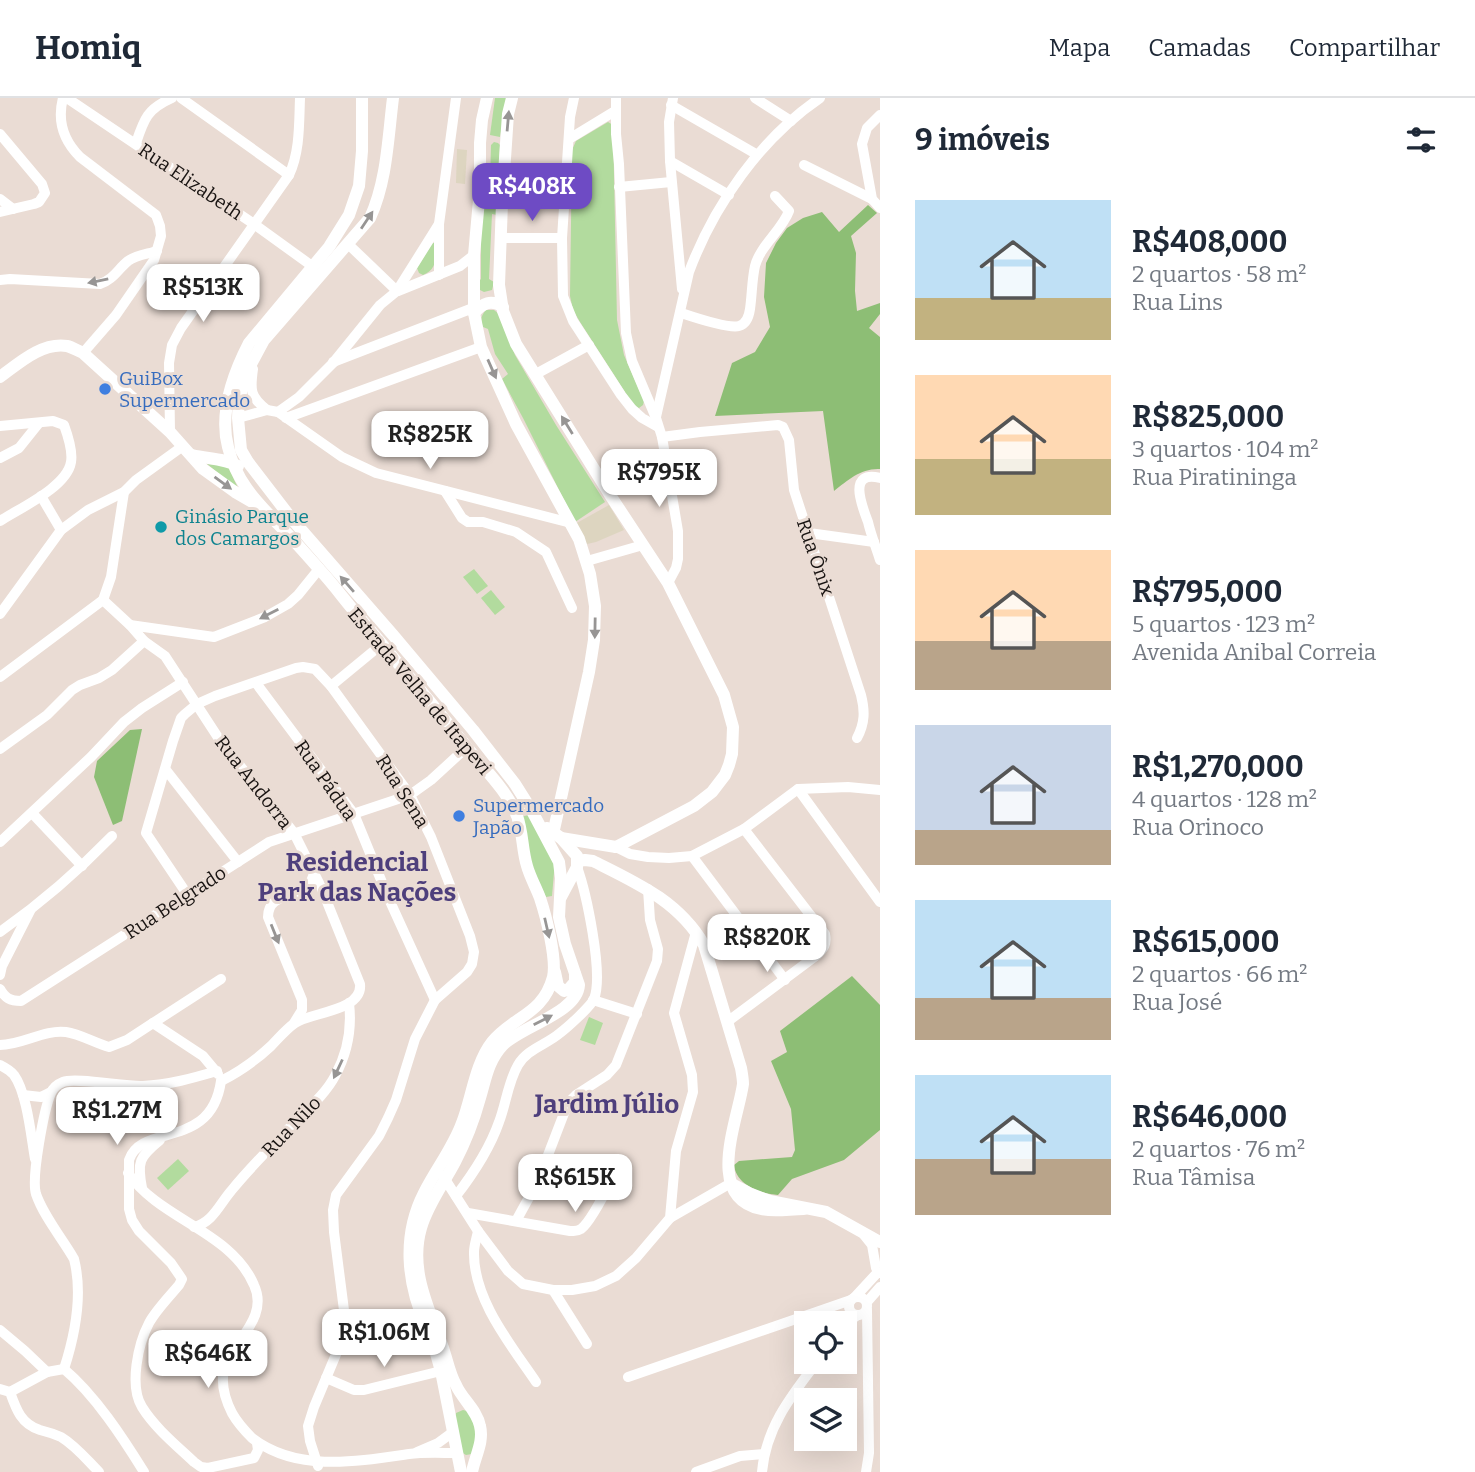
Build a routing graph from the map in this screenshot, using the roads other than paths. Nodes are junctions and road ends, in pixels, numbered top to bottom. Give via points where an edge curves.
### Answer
1 (65, 98) edge
2 (172, 98) edge
3 (181, 98) edge
4 (300, 98) edge
5 (362, 98) edge
6 (393, 98) edge
7 (456, 98) edge
8 (487, 98) edge
9 (512, 98) edge
10 (574, 98) edge
11 (616, 98) edge
12 (755, 98) edge
13 (820, 98) edge
14 (672, 102) edge
15 (615, 111) junction
16 (880, 115) edge
17 (791, 121) junction
18 (0, 134) edge
19 (569, 139) junction
20 (136, 143) junction
21 (757, 155) junction
22 (670, 161) junction
23 (804, 165) dead end
24 (289, 175) junction
25 (671, 183) junction
26 (619, 187) junction
27 (729, 195) junction
28 (775, 196) dead end
29 (0, 199) edge
30 (872, 199) junction
31 (502, 203) junction
32 (479, 204) junction
33 (880, 208) edge
34 (13, 209) junction
35 (0, 212) edge
36 (254, 223) junction
37 (439, 224) junction
38 (502, 238) junction
39 (562, 239) junction
40 (348, 244) junction
41 (157, 251) junction
42 (474, 255) junction
43 (460, 265) junction
44 (312, 266) junction
45 (411, 269) junction
46 (474, 270) junction
47 (439, 275) junction
48 (0, 280) edge
49 (421, 282) junction
50 (499, 285) junction
51 (474, 289) junction
52 (397, 291) junction
53 (683, 297) junction
54 (503, 307) junction
55 (473, 310) junction
56 (681, 313) junction
57 (589, 345) junction
58 (481, 346) junction
59 (83, 353) junction
60 (255, 353) junction
61 (332, 363) junction
62 (536, 374) junction
63 (0, 377) edge
64 (267, 411) junction
65 (282, 415) junction
66 (238, 418) junction
67 (39, 423) junction
68 (0, 426) edge
69 (659, 428) junction
70 (170, 432) junction
71 (187, 450) junction
72 (0, 458) edge
73 (233, 463) junction
74 (880, 478) edge
75 (445, 491) junction
76 (124, 492) junction
77 (41, 496) junction
78 (259, 505) junction
79 (291, 518) junction
80 (0, 521) edge
81 (571, 523) junction
82 (61, 530) junction
83 (809, 533) junction
84 (874, 542) junction
85 (643, 545) junction
86 (880, 559) edge
87 (587, 561) junction
88 (319, 569) junction
89 (668, 583) junction
90 (103, 600) junction
91 (572, 608) dead end
92 (0, 614) edge
93 (130, 625) junction
94 (144, 641) junction
95 (382, 644) junction
96 (0, 677) edge
97 (183, 682) junction
98 (256, 683) junction
99 (331, 686) junction
100 (197, 704) junction
101 (857, 738) dead end
102 (467, 747) junction
103 (0, 749) edge
104 (166, 770) junction
105 (798, 789) junction
106 (880, 790) edge
107 (410, 795) junction
108 (32, 813) junction
109 (354, 814) junction
110 (536, 818) junction
111 (744, 829) junction
112 (294, 833) junction
113 (112, 836) dead end
114 (557, 836) junction
115 (0, 842) edge
116 (616, 847) junction
117 (692, 856) junction
118 (238, 862) junction
119 (577, 864) junction
120 (82, 866) junction
121 (612, 870) junction
122 (314, 872) junction
123 (648, 889) junction
124 (304, 890) junction
125 (187, 894) junction
126 (325, 899) junction
127 (559, 900) junction
128 (880, 902) edge
129 (30, 911) junction
130 (0, 932) edge
131 (696, 932) junction
132 (555, 968) junction
133 (575, 970) junction
134 (0, 975) edge
135 (221, 979) dead end
136 (785, 980) junction
137 (0, 989) edge
138 (302, 1000) junction
139 (435, 1000) junction
140 (593, 1000) junction
141 (349, 1003) junction
142 (327, 1011) junction
143 (637, 1014) junction
144 (727, 1022) junction
145 (153, 1023) junction
146 (294, 1023) junction
147 (0, 1045) edge
148 (0, 1065) edge
149 (219, 1076) junction
150 (51, 1093) junction
151 (23, 1095) junction
152 (166, 1135) junction
153 (37, 1166) junction
154 (616, 1171) dead end
155 (128, 1173) junction
156 (442, 1174) junction
157 (731, 1184) junction
158 (142, 1188) junction
159 (456, 1196) junction
160 (129, 1199) junction
161 (468, 1213) junction
162 (212, 1216) junction
163 (670, 1218) junction
164 (516, 1221) junction
165 (194, 1227) junction
166 (859, 1230) junction
167 (478, 1231) junction
168 (220, 1242) junction
169 (880, 1242) edge
170 (879, 1272) edge
171 (553, 1290) junction
172 (878, 1291) edge
173 (858, 1306) junction
174 (854, 1311) edge
175 (0, 1330) edge
176 (587, 1344) dead end
177 (64, 1370) junction
178 (441, 1371) junction
179 (47, 1372) junction
180 (808, 1374) edge
181 (628, 1377) dead end
182 (326, 1378) junction
183 (536, 1382) dead end
184 (5, 1391) edge
185 (470, 1406) junction
186 (450, 1414) junction
187 (453, 1432) junction
188 (257, 1443) junction
189 (479, 1450) junction
190 (457, 1453) junction
191 (869, 1453) junction
192 (412, 1454) junction
193 (764, 1454) junction
194 (318, 1466) junction
195 (99, 1472) edge
196 (144, 1472) edge
197 (461, 1472) edge
198 (472, 1472) edge
199 (696, 1472) edge
200 (762, 1472) edge
201 (866, 1472) edge
202 (873, 1472) edge

1 - 20 street, Rua Elizabeth
1 - 41 street via 62,129 72,149 156,215 161,236
2 - 20 street via 149,112
3 - 24 street
4 - 24 street via 295,158
5 - 44 main road, Estrada Velha de Itapevi via 359,186 349,215
40 -> 6 main road via 370,218 381,190
7 - 37 street
8 - 32 main road
31 -> 9 main road
10 - 19 street
11 - 15 street
12 - 17 street
13 - 17 street
14 - 21 street
14 - 22 street
15 - 19 street
15 - 26 street
16 - 30 street via 867,128 862,144
17 - 21 street
18 - 34 street via 45,192 39,202
19 - 39 street
20 - 36 street, Rua Elizabeth
21 - 27 street
22 - 25 street
22 - 27 street
23 - 30 street
24 - 36 street
25 - 26 street
25 - 53 street
26 - 69 street via 626,333 632,361
27 - 53 street via 697,251
28 - 56 street via 789,211 758,258 746,320 729,326
29 - 34 street
30 - 33 street
31 - 32 main road via 488,196
31 - 38 main road
32 - 42 main road
34 - 35 street
36 - 44 street, Rua Elizabeth
36 - 70 street via 172,345
37 - 45 street
37 - 47 street
38 - 39 street
38 - 50 main road
39 - 57 street via 563,296
40 - 52 street
40 - 60 main road
41 -> 48 street via 129,261 100,284
41 - 59 street via 116,315
42 - 43 street
42 - 46 main road
43 - 46 street
43 - 47 street
44 - 73 main road, Estrada Velha de Itapevi via 240,359 225,415
45 - 49 street
45 - 52 street
46 - 51 main road
47 - 49 street
49 - 52 street
50 - 51 main road via 486,297
50 - 54 main road
51 - 55 main road
52 - 61 street
53 - 56 street
54 - 55 main road via 492,302
54 - 62 main road via 516,344
55 - 58 main road
55 - 61 street
56 - 69 street
57 - 62 street
57 - 69 street via 632,409
58 - 65 street
58 -> 81 main road via 516,424
59 - 63 main road via 69,346 51,346
59 - 70 main road
60 - 64 street via 252,395
60 - 66 main road via 239,398
61 - 65 street
85 -> 62 main road
64 - 65 street
64 - 66 street
65 - 75 street via 362,467
66 - 79 main road, Estrada Velha de Itapevi via 247,463
67 - 68 street
67 - 72 street via 19,448
67 - 77 street via 64,425 72,462 61,482
69 - 83 street, Rua Ônix via 783,427 789,440 794,490
69 - 89 street via 678,531 678,559
70 - 71 main road
71 - 73 main road
71 - 76 street
71 -> 78 main road via 204,469
73 - 78 main road, Estrada Velha de Itapevi
73 - 79 main road via 281,514
74 - 84 street via 865,478 859,495
75 - 81 street
75 - 91 street via 468,522 516,532 546,552
76 - 82 street
76 - 90 street
77 - 80 street
77 - 82 street
78 - 88 main road, Estrada Velha de Itapevi
110 -> 79 main road, Estrada Velha de Itapevi via 473,730
81 - 87 main road
82 - 92 street
83 - 84 street
83 - 101 street, Rua Ônix via 864,707
84 - 86 street
85 - 87 street
85 - 89 main road
87 -> 114 main road via 595,606 594,640
88 -> 93 street via 288,604 214,637
88 - 95 main road, Estrada Velha de Itapevi
89 - 116 main road via 724,695 733,727 732,754 725,775 700,802
90 - 93 street, Rua Andorra
90 - 96 street
93 - 94 street, Rua Andorra
94 - 97 street, Rua Andorra via 165,656
94 - 103 street via 112,670 72,690
95 - 99 street
95 - 102 main road, Estrada Velha de Itapevi
97 - 100 street, Rua Andorra
97 - 108 street via 124,722
98 - 99 street, Rua Sena via 303,667 315,669
98 - 100 street, Rua Sena
98 - 109 street, Rua Pádua
99 - 107 street, Rua Sena
100 - 104 street via 181,718
100 - 112 street, Rua Andorra via 221,742
102 - 107 street, Rua Belgrado
102 -> 132 main road, Estrada Velha de Itapevi via 517,815
104 - 118 street
104 - 125 street via 146,833
105 - 106 street
105 - 111 street
105 - 128 street
107 - 109 street, Rua Belgrado
107 - 139 street, Rua Sena via 431,836 474,952 467,972
108 - 115 street
108 - 120 street
109 - 112 street, Rua Belgrado
109 - 139 street, Rua Pádua
110 - 114 main road
110 - 127 main road, Estrada Velha de Itapevi via 559,862
111 - 117 street
111 - 136 street via 825,934 824,948
112 - 118 street, Rua Belgrado via 269,842
112 - 122 street, Rua Andorra
113 - 120 street
114 - 116 main road
114 - 119 main road via 576,852
116 - 117 street via 648,857
116 - 121 main road
117 - 136 street
118 - 125 street, Rua Belgrado
119 - 121 main road via 593,861
119 - 127 main road
119 - 140 street via 595,947
120 - 129 street
121 - 123 main road
122 - 124 street
122 - 126 street, Rua Andorra
123 - 131 main road
123 - 143 street via 657,961
124 - 126 street via 317,891
124 -> 138 street via 273,902 268,910
125 - 137 street, Rua Belgrado via 21,1001 11,1001
126 - 141 street, Rua Andorra via 360,984 357,998
127 - 133 main road, Estrada Velha de Itapevi via 562,931
129 - 130 street
129 - 134 street
131 - 144 main road
131 - 163 street via 674,1013 693,1092 676,1151
132 - 133 main road via 561,990 575,982
132 - 156 main road, Estrada Velha de Itapevi via 538,1005 486,1051
156 -> 133 main road, Estrada Velha de Itapevi via 468,1135 493,1057 511,1037 573,1001 579,992
135 - 145 street
136 - 144 street
138 - 142 street via 315,1011
138 - 146 street
139 - 182 street, Rua Sena via 379,1136 336,1195 334,1232 345,1318 342,1340
140 - 143 street
140 - 159 street via 573,1022 519,1063 494,1135
141 - 142 street
141 -> 162 street, Rua Nilo via 348,1040 335,1077
142 - 146 street
143 - 164 street via 616,1065 568,1103 538,1181
144 - 157 main road via 743,1082 730,1141
145 - 147 street via 109,1047 66,1032
145 - 149 street via 203,1056
146 - 149 street via 259,1057 232,1075
148 - 151 street via 15,1076
149 - 150 street via 153,1086 68,1081
149 - 152 street via 212,1109 204,1118
150 - 151 street
150 - 153 street
151 - 153 street
152 - 155 street via 139,1144 129,1160
152 - 158 street via 140,1159
153 - 177 street via 35,1191 77,1270 76,1319
154 - 164 street via 589,1220 577,1231
155 - 158 street
155 - 160 street
156 - 159 street
156 - 178 main road, Estrada Velha de Itapevi via 417,1208 409,1259 417,1306
156 - 185 main road, Estrada Velha de Itapevi via 421,1227 419,1275 457,1389
157 - 163 street
157 - 166 main road via 770,1201 826,1212
158 - 160 street
158 - 165 street
159 - 161 street
160 - 188 street via 139,1231 182,1279 149,1324 139,1351 138,1399 154,1422 201,1467 249,1460 257,1455
161 - 164 street
161 - 167 street
162 - 165 street, Rua Nilo
162 - 168 street
163 - 171 street via 616,1276 595,1286
165 - 168 street
166 - 169 main road
166 - 170 street via 872,1245
167 - 171 street via 523,1284
167 - 183 street via 474,1251 484,1301
168 - 188 street via 247,1272 258,1299 249,1329 222,1374 233,1416
170 - 173 street
171 - 176 street
172 - 173 street
173 - 174 street
173 - 181 street
173 - 191 street
175 - 179 street
177 - 179 street
177 - 196 street via 92,1398
178 - 182 street via 364,1390
178 - 186 main road, Estrada Velha de Itapevi
179 - 184 street
180 - 193 street via 784,1407
182 - 194 street, Rua Sena via 308,1426
184 - 195 street via 30,1426 62,1438
185 - 186 main road via 458,1406
185 - 189 main road, Estrada Velha de Itapevi via 480,1425
186 - 187 main road, Estrada Velha de Itapevi
187 - 190 main road, Estrada Velha de Itapevi
187 - 192 street
188 - 194 street via 288,1461
189 - 190 main road via 468,1457
189 - 198 main road, Estrada Velha de Itapevi
190 - 192 street
190 - 197 main road, Estrada Velha de Itapevi
191 - 201 street
191 - 202 street
192 - 194 street
193 - 199 street
193 - 200 street

